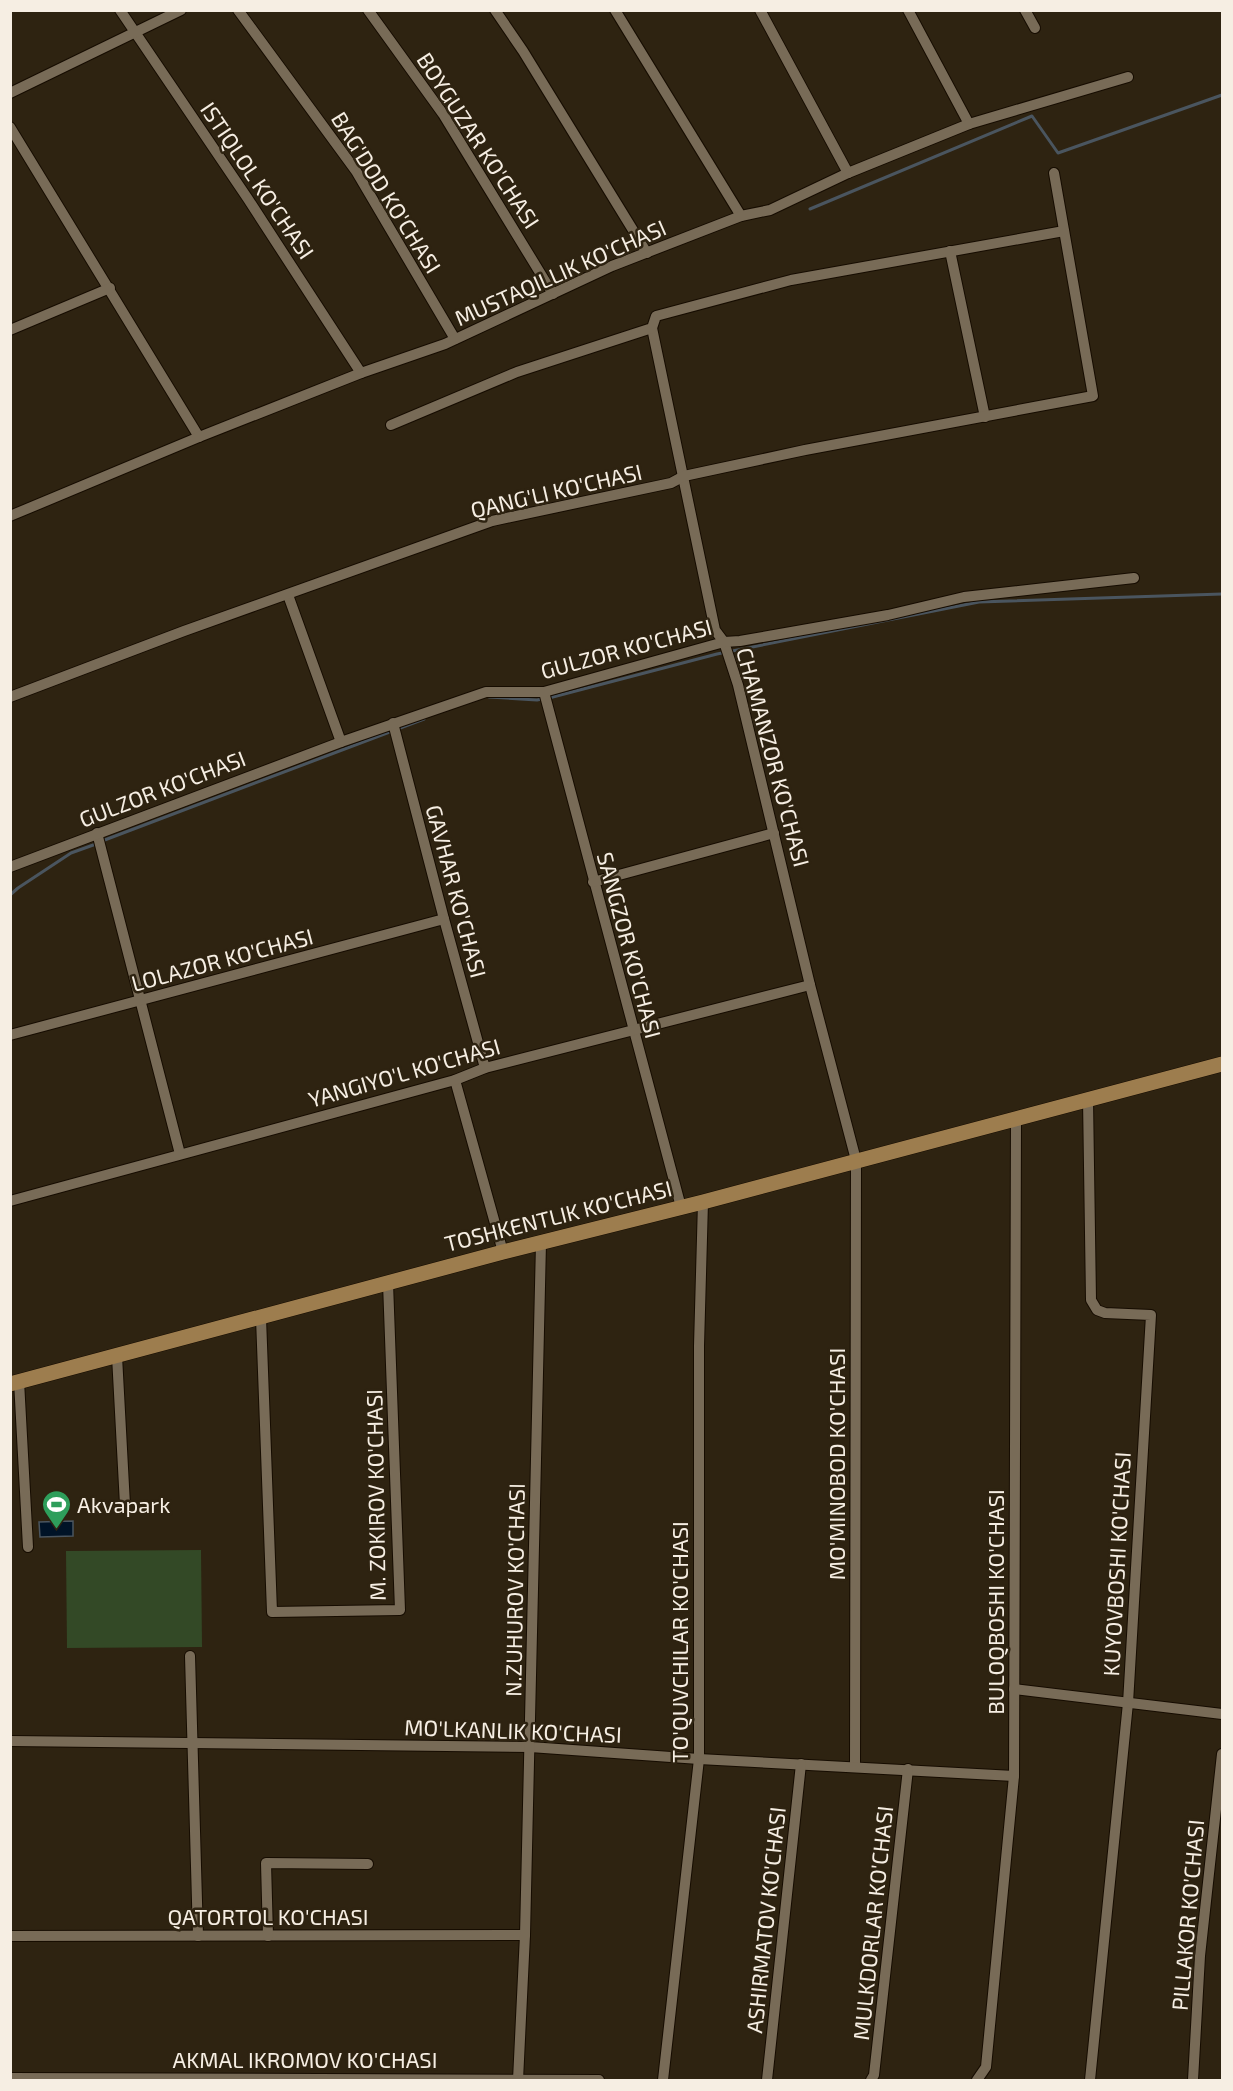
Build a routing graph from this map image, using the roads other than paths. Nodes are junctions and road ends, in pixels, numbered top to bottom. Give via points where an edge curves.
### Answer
1 (120, 10) edge
2 (181, 10) edge
3 (238, 10) edge
4 (368, 10) edge
5 (495, 10) edge
6 (615, 10) edge
7 (760, 10) edge
8 (908, 10) edge
9 (1025, 10) edge
10 (1035, 28) dead end
11 (136, 34) junction
12 (1128, 77) dead end
13 (10, 93) edge
14 (969, 124) junction
15 (10, 128) edge
16 (848, 172) junction
17 (1054, 173) dead end
18 (741, 216) junction
19 (1064, 231) junction
20 (950, 251) junction
21 (646, 253) junction
22 (110, 288) junction
23 (553, 294) junction
24 (652, 328) junction
25 (10, 330) edge
26 (455, 339) junction
27 (361, 373) junction
28 (985, 417) junction
29 (391, 425) dead end
30 (199, 437) junction
31 (684, 476) junction
32 (10, 516) edge
33 (1134, 578) dead end
34 (288, 595) junction
35 (724, 642) junction
36 (544, 692) junction
37 (10, 697) edge
38 (393, 723) junction
39 (341, 742) junction
40 (774, 832) junction
41 (97, 833) junction
42 (10, 867) edge
43 (593, 882) junction
44 (444, 920) junction
45 (810, 985) junction
46 (141, 1000) junction
47 (632, 1030) junction
48 (10, 1035) edge
49 (1222, 1064) edge
50 (485, 1068) junction
51 (455, 1080) junction
52 (1088, 1100) junction
53 (1016, 1120) junction
54 (180, 1154) junction
55 (856, 1160) junction
56 (10, 1201) edge
57 (703, 1202) junction
58 (681, 1207) junction
59 (541, 1243) junction
60 (503, 1252) junction
61 (388, 1283) junction
62 (261, 1318) junction
63 (117, 1356) junction
64 (15, 1382) edge
65 (125, 1505) dead end
66 (28, 1547) dead end
67 (190, 1656) dead end
68 (1014, 1689) junction
69 (1128, 1703) junction
70 (1222, 1714) edge
71 (10, 1741) edge
72 (192, 1743) junction
73 (530, 1747) junction
74 (1222, 1754) edge
75 (699, 1759) junction
76 (801, 1764) junction
77 (855, 1767) junction
78 (908, 1769) junction
79 (1014, 1776) junction
80 (368, 1864) dead end
81 (525, 1935) junction
82 (10, 1936) edge
83 (198, 1936) junction
84 (268, 1936) junction
85 (10, 2078) edge
86 (344, 2080) edge
87 (518, 2080) edge
88 (598, 2080) edge
89 (663, 2080) edge
90 (767, 2080) edge
91 (871, 2080) edge
92 (977, 2080) edge
93 (1090, 2080) edge
94 (1192, 2080) edge

1 - 11 street, ISTIQLOL KO'CHASI
2 - 11 street
3 - 26 street, BAG'DOD KO'CHASI via 356,171
4 - 23 street, BOYGUZAR KO'CHASI via 443,114
5 - 21 street
6 - 18 street
7 - 16 street
8 - 14 street
9 - 10 street
11 - 13 street
11 - 27 street, ISTIQLOL KO'CHASI
12 - 14 street, MUSTAQILLIK KO'CHASI
14 - 16 street, MUSTAQILLIK KO'CHASI
15 - 22 street
16 - 18 street, MUSTAQILLIK KO'CHASI via 770,210
17 - 19 street
18 - 21 street, MUSTAQILLIK KO'CHASI
19 - 20 street
19 - 28 street, QANG'LI KO'CHASI via 1093,396
20 - 24 street via 791,280 656,316
20 - 28 street
21 - 23 street, MUSTAQILLIK KO'CHASI
22 - 25 street
22 - 30 street
23 - 26 street, MUSTAQILLIK KO'CHASI
24 - 29 street via 517,372
24 - 31 street, CHAMANZOR KO'CHASI
26 - 27 street, MUSTAQILLIK KO'CHASI
27 - 30 street, MUSTAQILLIK KO'CHASI
28 - 31 street, QANG'LI KO'CHASI
30 - 32 street, MUSTAQILLIK KO'CHASI
31 - 34 street, QANG'LI KO'CHASI via 671,483 492,521
31 - 35 street, CHAMANZOR KO'CHASI via 715,630
33 - 35 street, GULZOR KO'CHASI via 964,597 888,615
34 - 37 street, QANG'LI KO'CHASI
34 - 39 street
35 - 36 street, GULZOR KO'CHASI
35 - 40 street, CHAMANZOR KO'CHASI
36 - 38 street, GULZOR KO'CHASI via 486,692
36 - 43 street, SANGZOR KO'CHASI
38 - 39 street, GULZOR KO'CHASI
38 - 44 street, GAVHAR KO'CHASI
39 - 41 street, GULZOR KO'CHASI
40 - 43 street
40 - 45 street, CHAMANZOR KO'CHASI
41 - 42 street, GULZOR KO'CHASI
41 - 46 street
43 - 47 street, SANGZOR KO'CHASI
44 - 46 street, LOLAZOR KO'CHASI
44 - 50 street, GAVHAR KO'CHASI
45 - 47 street, YANGIYO'L KO'CHASI
45 - 55 street, CHAMANZOR KO'CHASI
46 - 48 street, LOLAZOR KO'CHASI
46 - 54 street
47 - 50 street, YANGIYO'L KO'CHASI
47 - 58 street, SANGZOR KO'CHASI
49 - 52 main road, TOSHKENTLIK KO'CHASI
50 - 51 street, YANGIYO'L KO'CHASI
51 - 54 street, YANGIYO'L KO'CHASI
51 - 60 street
52 - 53 main road, TOSHKENTLIK KO'CHASI
52 - 69 street, KUYOVBOSHI KO'CHASI via 1091,1300 1096,1310 1105,1313 1151,1315
53 - 55 main road, TOSHKENTLIK KO'CHASI
53 - 68 street, BULOQBOSHI KO'CHASI
54 - 56 street, YANGIYO'L KO'CHASI
55 - 57 main road, TOSHKENTLIK KO'CHASI
55 - 77 street, MO'MINOBOD KO'CHASI
57 - 58 main road, TOSHKENTLIK KO'CHASI
57 - 75 street, TO'QUVCHILAR KO'CHASI
58 - 59 main road, TOSHKENTLIK KO'CHASI
59 - 60 main road, TOSHKENTLIK KO'CHASI
59 - 73 street, N.ZUHUROV KO'CHASI
60 - 61 main road, TOSHKENTLIK KO'CHASI
61 - 62 main road, TOSHKENTLIK KO'CHASI
61 - 62 street, M. ZOKIROV KO'CHASI via 400,1610 272,1612
62 - 63 main road, TOSHKENTLIK KO'CHASI
63 - 64 main road, TOSHKENTLIK KO'CHASI
63 - 65 street
64 - 66 street
67 - 72 street
68 - 69 street
68 - 79 street, BULOQBOSHI KO'CHASI
69 - 70 street
69 - 93 street, KUYOVBOSHI KO'CHASI
71 - 72 street, MO'LKANLIK KO'CHASI
72 - 73 street, MO'LKANLIK KO'CHASI
72 - 83 street
73 - 75 street, MO'LKANLIK KO'CHASI
73 - 81 street, N.ZUHUROV KO'CHASI
74 - 94 street, PILLAKOR KO'CHASI via 1200,1956
75 - 76 street, MO'LKANLIK KO'CHASI
75 - 89 street, TO'QUVCHILAR KO'CHASI
76 - 77 street, MO'LKANLIK KO'CHASI
76 - 90 street, ASHIRMATOV KO'CHASI
77 - 78 street, MO'LKANLIK KO'CHASI
78 - 79 street, MO'LKANLIK KO'CHASI
78 - 91 street, MULKDORLAR KO'CHASI
79 - 92 street, BULOQBOSHI KO'CHASI via 986,2067
80 - 84 street via 266,1863
81 - 84 street, QATORTOL KO'CHASI
81 - 87 street, N.ZUHUROV KO'CHASI
82 - 83 street, QATORTOL KO'CHASI
83 - 84 street, QATORTOL KO'CHASI
85 - 86 street, AKMAL IKROMOV KO'CHASI
86 - 87 street, AKMAL IKROMOV KO'CHASI
87 - 88 street, AKMAL IKROMOV KO'CHASI

